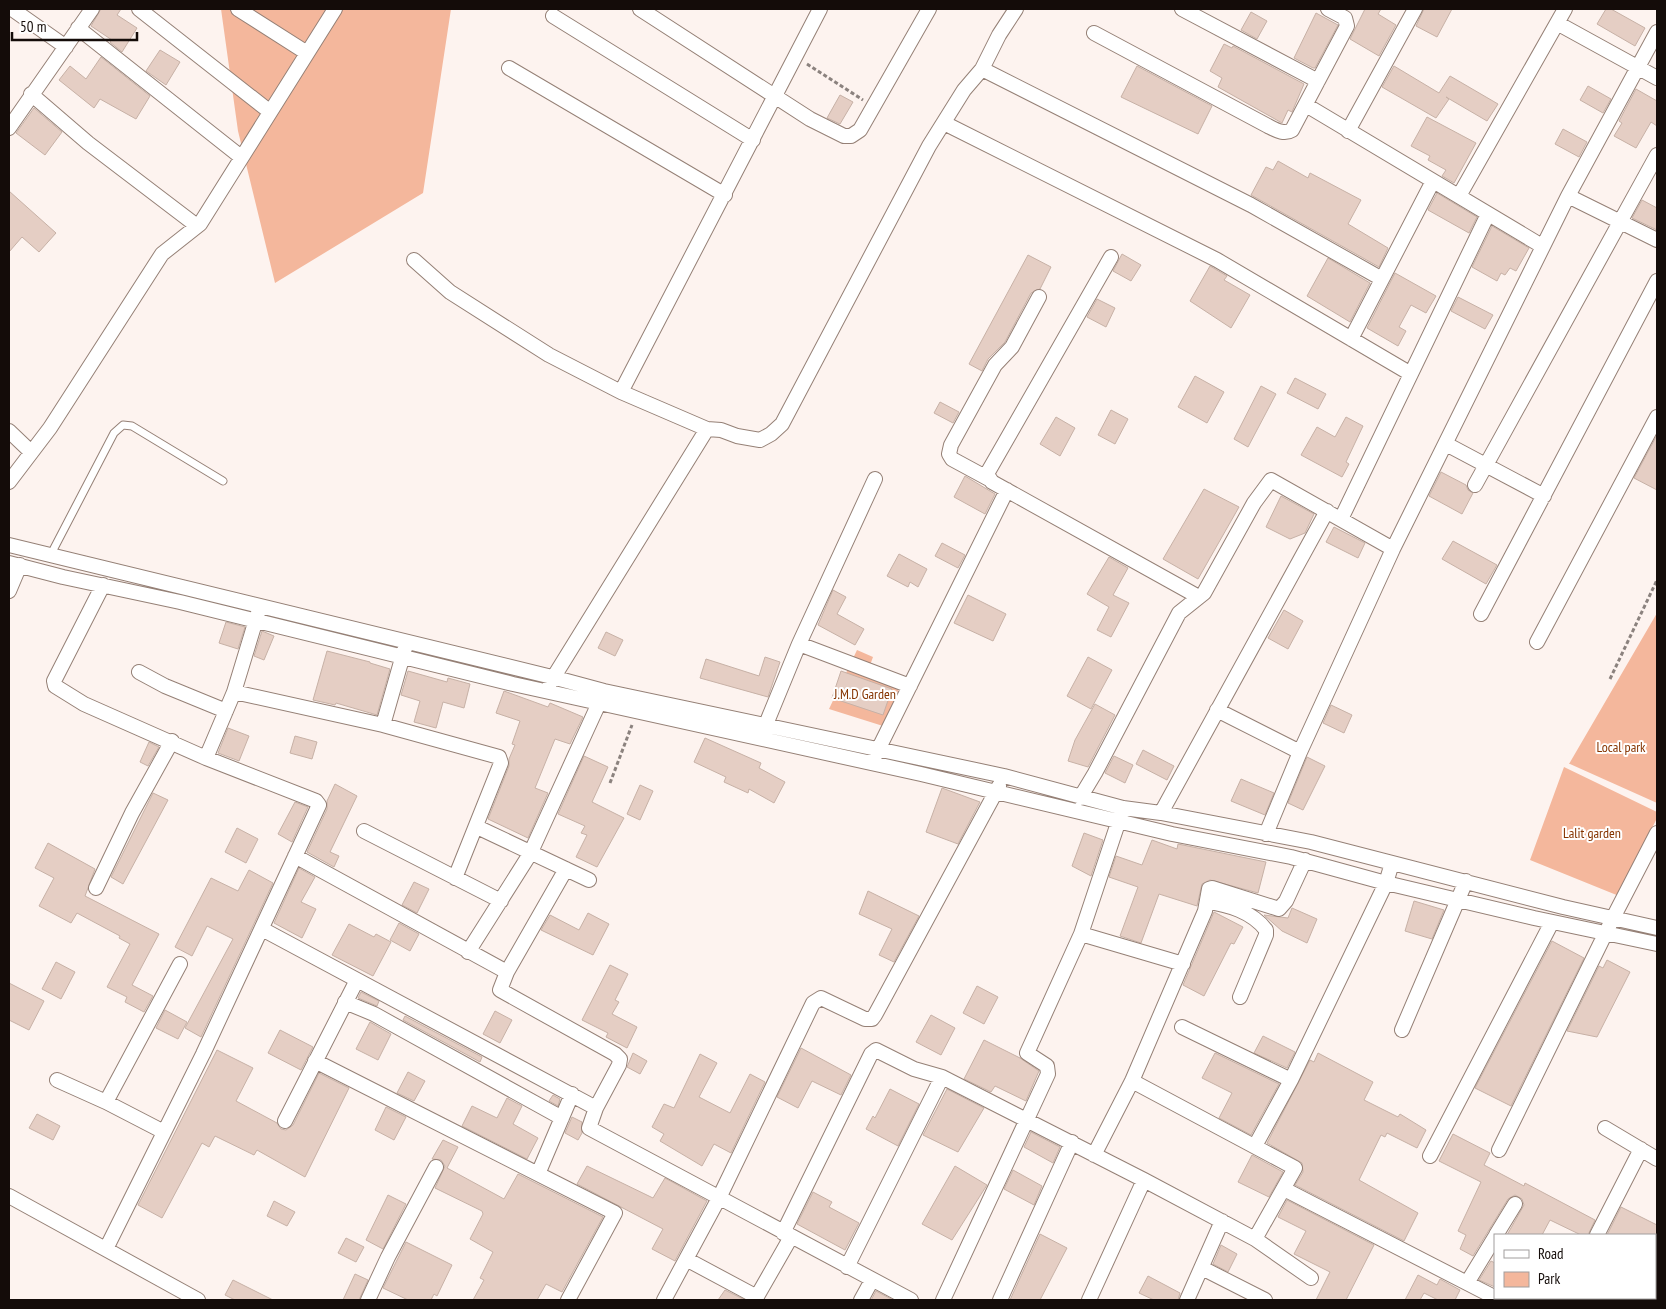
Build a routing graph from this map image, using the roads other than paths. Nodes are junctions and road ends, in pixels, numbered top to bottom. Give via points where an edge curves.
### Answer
1 (12, 9) edge
2 (92, 9) edge
3 (139, 9) edge
4 (238, 9) edge
5 (335, 9) edge
6 (640, 9) edge
7 (820, 9) edge
8 (928, 9) edge
9 (1016, 9) edge
10 (1182, 9) edge
11 (1328, 9) edge
12 (1415, 9) edge
13 (1565, 9) edge
14 (553, 16) dead end
15 (1557, 23) junction
16 (78, 28) junction
17 (1657, 32) edge
18 (1094, 33) dead end
19 (66, 47) junction
20 (307, 53) junction
21 (1637, 67) junction
22 (509, 68) dead end
23 (982, 69) junction
24 (1657, 78) edge
25 (1318, 81) junction
26 (31, 94) junction
27 (776, 96) junction
28 (1306, 105) junction
29 (269, 111) junction
30 (944, 123) junction
31 (9, 128) edge
32 (1348, 130) junction
33 (753, 140) junction
34 (1657, 154) edge
35 (241, 157) junction
36 (1433, 181) junction
37 (725, 195) junction
38 (1459, 196) junction
39 (1568, 196) junction
40 (1488, 214) junction
41 (1620, 221) junction
42 (197, 226) junction
43 (1657, 240) edge
44 (1542, 246) junction
45 (1110, 257) dead end
46 (414, 260) dead end
47 (1382, 279) junction
48 (1657, 281) edge
49 (1039, 297) dead end
50 (1350, 339) junction
51 (1411, 374) junction
52 (621, 392) junction
53 (1657, 417) edge
54 (707, 429) junction
55 (9, 431) edge
56 (1446, 444) junction
57 (31, 452) junction
58 (1486, 465) junction
59 (875, 479) dead end
60 (989, 479) junction
61 (224, 481) dead end
62 (9, 482) edge
63 (1475, 485) dead end
64 (1007, 490) junction
65 (1544, 496) junction
66 (1327, 511) junction
67 (1341, 519) junction
68 (9, 545) edge
69 (1392, 549) junction
70 (50, 556) junction
71 (14, 564) edge
72 (103, 585) junction
73 (9, 591) edge
74 (1197, 596) junction
75 (259, 605) junction
76 (1481, 614) dead end
77 (256, 622) junction
78 (406, 642) junction
79 (1537, 642) dead end
80 (799, 644) junction
81 (402, 657) junction
82 (139, 672) dead end
83 (552, 676) junction
84 (910, 686) junction
85 (234, 692) junction
86 (546, 692) junction
87 (599, 703) junction
88 (1217, 710) junction
89 (226, 711) junction
90 (383, 725) junction
91 (762, 732) junction
92 (172, 741) junction
93 (878, 749) junction
94 (1300, 752) junction
95 (206, 758) junction
96 (872, 763) junction
97 (1004, 776) junction
98 (996, 792) junction
99 (1080, 798) junction
100 (1123, 808) junction
101 (1161, 813) junction
102 (1118, 822) junction
103 (477, 827) junction
104 (364, 831) dead end
105 (1657, 833) edge
106 (1266, 834) junction
107 (530, 854) junction
108 (295, 856) junction
109 (1304, 860) junction
110 (1392, 863) junction
111 (566, 869) junction
112 (456, 878) junction
113 (589, 880) dead end
114 (1466, 881) junction
115 (1386, 883) junction
116 (96, 888) dead end
117 (1458, 900) junction
118 (501, 901) junction
119 (1207, 902) junction
120 (1613, 918) junction
121 (1552, 922) junction
122 (1657, 928) edge
123 (262, 929) junction
124 (1607, 933) junction
125 (1081, 934) junction
126 (1657, 944) edge
127 (468, 952) junction
128 (180, 964) dead end
129 (1183, 964) junction
130 (507, 972) junction
131 (357, 980) junction
132 (1240, 997) dead end
133 (345, 1002) junction
134 (1182, 1027) dead end
135 (1402, 1030) dead end
136 (315, 1061) junction
137 (942, 1077) junction
138 (57, 1080) dead end
139 (1291, 1080) junction
140 (1132, 1081) junction
141 (572, 1094) junction
142 (106, 1102) junction
143 (596, 1108) junction
144 (562, 1118) junction
145 (1026, 1119) junction
146 (286, 1121) dead end
147 (1605, 1128) dead end
148 (164, 1132) junction
149 (1072, 1142) junction
150 (1254, 1146) junction
151 (1641, 1149) junction
152 (1499, 1150) dead end
153 (1094, 1155) junction
154 (1430, 1156) dead end
155 (1657, 1159) edge
156 (436, 1167) dead end
157 (538, 1174) junction
158 (1144, 1180) junction
159 (1284, 1189) junction
160 (9, 1196) edge
161 (720, 1198) junction
162 (1515, 1204) dead end
163 (1222, 1221) junction
164 (1496, 1234) edge
165 (1597, 1234) edge
166 (787, 1235) junction
167 (1494, 1238) edge
168 (1255, 1239) junction
169 (106, 1248) junction
170 (686, 1259) junction
171 (847, 1267) junction
172 (1202, 1268) junction
173 (1310, 1278) dead end
174 (872, 1280) junction
175 (1467, 1283) junction
176 (1494, 1297) edge
177 (756, 1299) edge
178 (198, 1300) edge
179 (368, 1300) edge
180 (568, 1300) edge
181 (664, 1300) edge
182 (861, 1300) edge
183 (911, 1300) edge
184 (944, 1300) edge
185 (1000, 1300) edge
186 (1089, 1300) edge
187 (1187, 1300) edge
188 (1265, 1300) edge

1 - 19 street
2 - 16 street
3 - 29 street
4 - 20 street
5 - 20 street
6 - 27 street
7 - 27 street
8 - 27 street via 860,130 851,136 844,136 810,119
9 - 23 street
10 - 25 street
11 - 25 street via 1348,22
12 - 32 street
13 - 15 street
14 - 33 street
15 - 21 street
15 - 38 street
16 - 19 street
16 - 35 street
17 - 21 street
18 - 28 street via 1281,132 1292,130
19 - 26 street
20 - 29 street
21 - 24 street
21 - 39 street
22 - 37 street
23 - 30 street via 964,90
23 - 47 street via 1251,204
25 - 28 street
26 - 31 street
26 - 42 street via 102,154
27 - 33 street
28 - 32 street
29 - 35 street
30 - 50 street via 1217,260
30 - 54 street via 782,424 760,440
32 - 36 street
33 - 37 street
34 - 41 street
35 - 42 street
36 - 38 street
36 - 47 street
37 - 52 street
38 - 40 street
39 - 41 street
39 - 44 street
40 - 44 street
40 - 51 street
41 - 43 street
41 - 58 street
42 - 57 street via 162,254 50,428
44 - 56 street
45 - 60 street via 988,472
46 - 52 street via 450,292 549,355
47 - 50 street
48 - 65 street
49 - 60 street via 1012,347 995,365 951,445 949,454 952,460
50 - 51 street
51 - 67 street
52 - 54 street
53 - 79 street
54 - 83 street
55 - 57 street
56 - 58 street
56 - 69 street
57 - 62 street
58 - 63 street
58 - 65 street
59 - 80 street
60 - 64 street
61 - 70 lane via 132,426 123,425 114,433
64 - 74 street
64 - 84 street
65 - 76 street
66 - 67 street
66 - 74 street via 1271,480 1254,503 1204,593
66 - 88 street
67 - 69 street
68 - 70 street
69 - 94 street
70 - 75 street
71 - 72 street
71 - 73 street
72 - 77 street
72 - 92 street via 54,681 55,686 84,704
74 - 99 street via 1179,613
75 - 77 street
75 - 78 street
77 - 81 street
77 - 85 street
78 - 81 street
78 - 83 street
80 - 84 street
80 - 91 street
81 - 86 street
81 - 90 street
82 - 89 street
83 - 86 street
83 - 91 street
84 - 93 street
85 - 89 street
85 - 90 street
86 - 87 street
87 - 91 street
87 - 107 street
88 - 94 street
88 - 101 street
89 - 95 street
90 - 103 street via 499,757 501,763
91 - 93 street
91 - 96 street
92 - 95 street
92 - 116 street
93 - 96 street
93 - 97 street
94 - 106 street
95 - 108 street via 318,802
96 - 98 street
97 - 98 street
97 - 99 street
98 - 102 street
98 - 161 street via 875,1015 865,1019 821,998 813,1003
99 - 100 street
100 - 101 street
100 - 102 street
101 - 106 street
102 - 109 street
102 - 125 street
103 - 107 street
103 - 112 street
104 - 112 street
105 - 120 street
106 - 110 street
107 - 111 street
107 - 118 street
108 - 123 street
108 - 127 street
109 - 115 street
109 - 119 street via 1286,901 1279,909 1212,888
110 - 114 street
110 - 115 street
111 - 113 street
111 - 130 street
112 - 118 street
114 - 117 street
114 - 120 street
115 - 117 street
115 - 139 street
117 - 121 street
117 - 135 street
118 - 127 street
119 - 129 street
119 - 132 street via 1236,908 1266,930
120 - 122 street
120 - 124 street
121 - 124 street
121 - 154 street
123 - 131 street
123 - 148 street
124 - 126 street
124 - 152 street
125 - 129 street
125 - 145 street via 1027,1053 1047,1066 1049,1072
127 - 130 street
128 - 142 street
129 - 140 street
130 - 143 street via 502,992 618,1056 619,1065
131 - 133 street
131 - 141 street
133 - 136 street
133 - 144 street via 374,1014
134 - 139 street
136 - 146 street
136 - 157 street
137 - 145 street
137 - 166 street via 914,1069 873,1050
137 - 171 street
138 - 142 street
139 - 150 street
140 - 150 street
140 - 153 street
141 - 143 street
141 - 144 street
142 - 148 street
143 - 161 street via 589,1125 591,1130
144 - 157 street
145 - 149 street
145 - 184 street
147 - 151 street
148 - 169 street
149 - 153 street
149 - 185 street
150 - 159 street via 1296,1168
151 - 155 street
151 - 165 street
153 - 158 street
156 - 179 street
157 - 180 street via 615,1213
158 - 163 street
158 - 186 street
159 - 168 street
159 - 175 street
160 - 169 street
161 - 166 street
161 - 170 street
162 - 164 street
163 - 168 street
163 - 172 street
166 - 171 street
166 - 177 street
167 - 175 street
168 - 173 street
169 - 178 street
170 - 177 street
170 - 181 street
171 - 174 street
172 - 187 street
172 - 188 street
174 - 182 street
174 - 183 street
175 - 176 street

